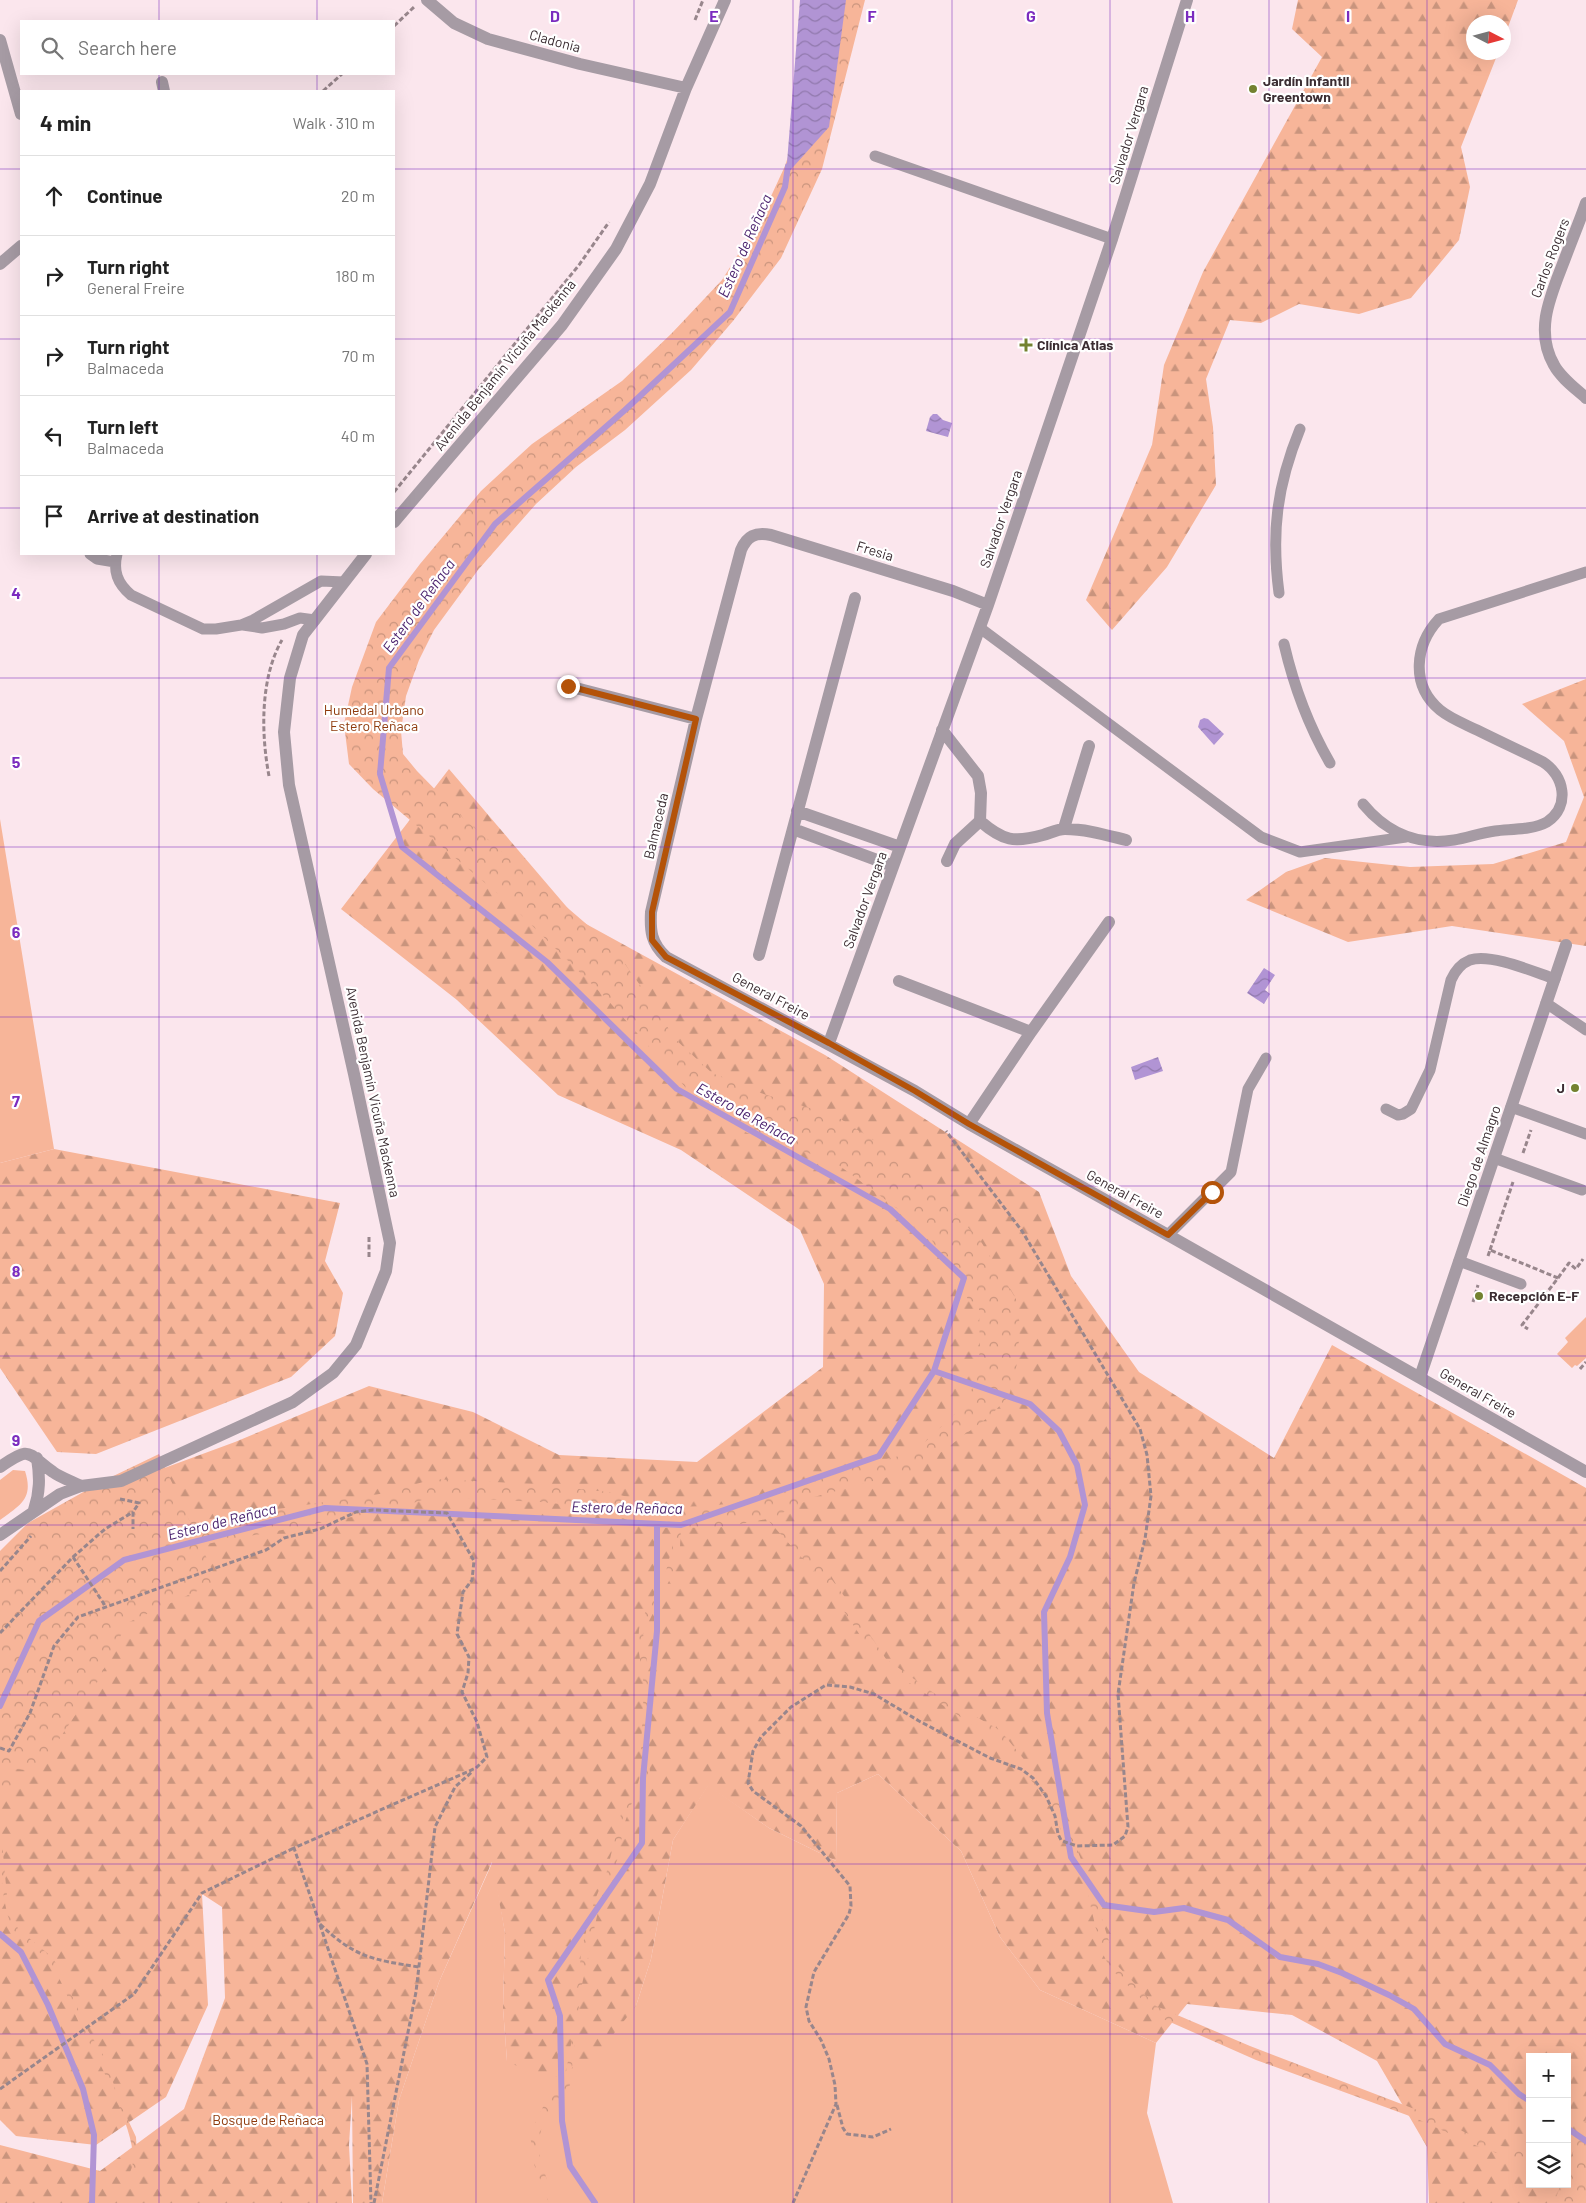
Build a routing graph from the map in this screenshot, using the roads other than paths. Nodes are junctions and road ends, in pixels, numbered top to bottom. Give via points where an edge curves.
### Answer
1 (427, 0) edge
2 (725, 0) edge
3 (1187, 0) edge
4 (0, 40) edge
5 (686, 88) junction
6 (20, 110) edge
7 (875, 156) dead end
8 (1586, 203) edge
9 (1112, 239) junction
10 (20, 249) edge
11 (0, 264) edge
12 (1586, 398) edge
13 (1300, 429) dead end
14 (395, 521) edge
15 (752, 535) joint
16 (91, 555) edge
17 (365, 555) edge
18 (116, 558) edge
19 (1586, 572) edge
20 (344, 582) junction
21 (1279, 593) dead end
22 (855, 598) dead end
23 (988, 605) junction
24 (315, 620) junction
25 (241, 625) junction
26 (980, 628) junction
27 (1284, 644) dead end
28 (568, 686) dead end
29 (696, 719) junction
30 (942, 730) junction
31 (1089, 746) dead end
32 (1330, 763) dead end
33 (1363, 804) dead end
34 (797, 811) junction
35 (980, 821) junction
36 (1064, 828) junction
37 (792, 829) junction
38 (1406, 837) junction
39 (1126, 840) dead end
40 (900, 847) junction
41 (947, 861) dead end
42 (893, 866) junction
43 (1109, 922) dead end
44 (652, 940) joint
45 (1566, 944) dead end
46 (759, 955) dead end
47 (1555, 978) junction
48 (899, 981) dead end
49 (1546, 1003) junction
50 (1586, 1030) edge
51 (1031, 1032) junction
52 (829, 1043) junction
53 (1266, 1058) dead end
54 (1511, 1107) junction
55 (1386, 1109) dead end
56 (969, 1124) junction
57 (1586, 1134) edge
58 (1494, 1158) junction
59 (1582, 1190) dead end
60 (1168, 1235) junction
61 (1459, 1261) junction
62 (1521, 1284) dead end
63 (1420, 1377) junction
64 (37, 1458) junction
65 (0, 1467) edge
66 (1586, 1472) edge
67 (81, 1486) junction
68 (34, 1510) junction
69 (0, 1535) edge

1 - 5 street, Cladonia via 454,23 488,39
2 - 5 street, Avenida Benjamín Vicuña Mackenna
3 - 9 street, Salvador Vergara
4 - 6 street
5 - 14 street, Avenida Benjamín Vicuña Mackenna via 650,184 616,249 562,325
7 - 9 lane
8 - 12 street, Carlos Rogers via 1550,298 1544,325 1553,364 1560,375
9 - 23 street, Salvador Vergara
10 - 11 street
13 - 21 lane via 1282,480 1277,508 1274,536
15 - 23 street, Fresia via 771,535
15 - 29 street, Balmaceda via 745,540 741,550
16 - 18 lane via 97,559
17 - 20 street, Avenida Benjamín Vicuña Mackenna
18 - 25 lane via 119,581 131,595 203,629
19 - 38 lane via 1439,619 1424,640 1420,653 1420,679 1432,701 1451,717 1551,767 1561,783 1559,809 1538,825 1440,842
20 - 24 street, Avenida Benjamín Vicuña Mackenna
20 - 25 lane via 321,581
22 - 34 street
23 - 26 street, Salvador Vergara
24 - 25 lane via 295,620 262,628
24 - 67 street, Avenida Benjamín Vicuña Mackenna via 303,635 290,678 285,759 390,1243 386,1271 356,1345 333,1373 293,1402 121,1481
26 - 30 street, Salvador Vergara
26 - 38 lane via 1261,837 1300,852
27 - 32 lane via 1299,698
28 - 29 street
29 - 44 street, Balmaceda via 652,912
30 - 35 street via 978,776
30 - 40 street, Salvador Vergara
31 - 36 street
33 - 38 lane via 1383,825
34 - 37 street
34 - 40 street
35 - 36 street via 1004,838 1020,840
35 - 41 street via 955,844
36 - 39 street
37 - 42 street
37 - 46 street
40 - 42 street, Salvador Vergara
42 - 52 street, Salvador Vergara
43 - 51 street
44 - 52 street, General Freire via 666,957
45 - 47 street, Diego de Almagro
47 - 49 street, Diego de Almagro
47 - 55 lane via 1482,959 1462,964 1451,980 1430,1070 1411,1109 1398,1115
48 - 51 street
49 - 50 lane
49 - 54 street, Diego de Almagro
51 - 56 street
52 - 56 street, General Freire
53 - 60 lane via 1248,1089 1231,1172
54 - 57 lane
54 - 58 street, Diego de Almagro
56 - 60 street, General Freire
58 - 59 lane
58 - 61 street, Diego de Almagro
60 - 63 street, General Freire
61 - 62 lane
61 - 63 street, Diego de Almagro
63 - 66 street, General Freire
64 - 65 street via 17,1455
64 - 67 street via 56,1474
64 - 68 street via 40,1477
67 - 68 street, Avenida Benjamín Vicuña Mackenna
68 - 69 street, Avenida Benjamín Vicuña Mackenna

